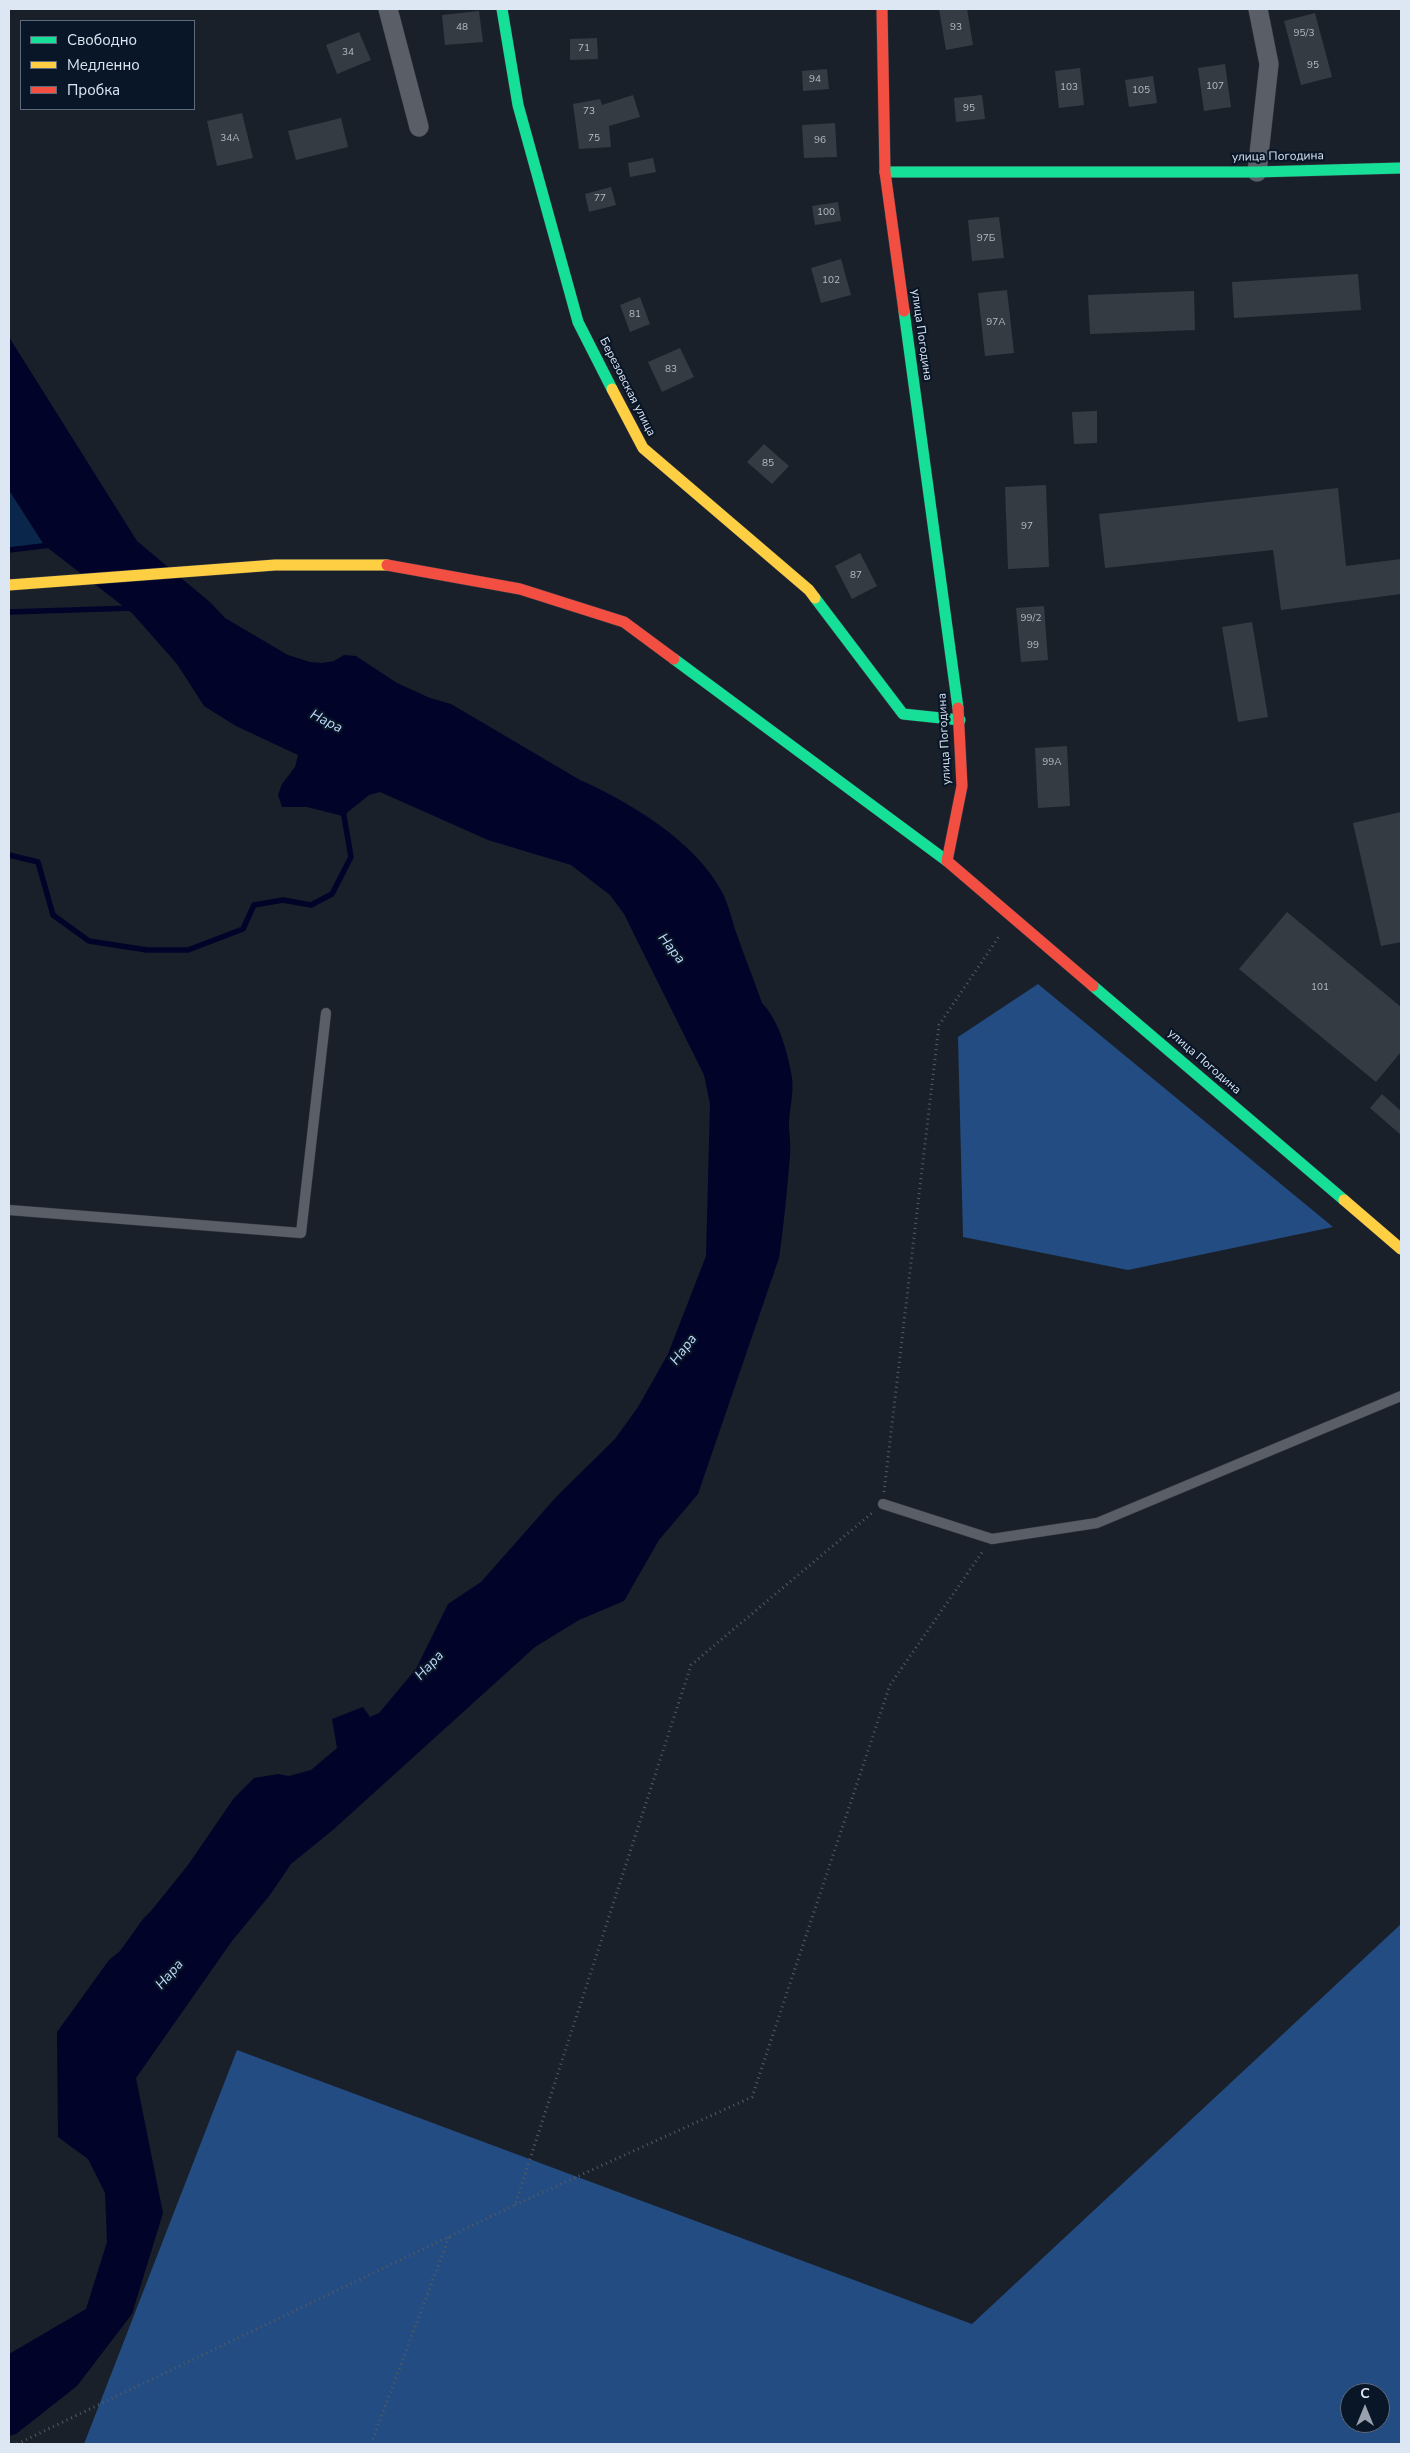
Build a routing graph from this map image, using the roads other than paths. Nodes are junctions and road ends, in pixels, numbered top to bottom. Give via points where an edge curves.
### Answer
1 (388, 9) edge
2 (502, 9) edge
3 (882, 9) edge
4 (1258, 9) edge
5 (419, 127) dead end
6 (1401, 168) edge
7 (885, 172) junction
8 (1257, 172) junction
9 (9, 585) edge
10 (960, 720) junction
11 (947, 861) junction
12 (326, 1012) dead end
13 (9, 1210) edge
14 (1400, 1244) edge
15 (1401, 1396) edge
16 (883, 1504) road end

1 - 5 street
2 - 10 street, Березовская улица via 518,105 578,322 643,448 809,590 903,714
3 - 7 street, улица Погодина
4 - 8 street via 1269,64
6 - 8 street, улица Погодина
7 - 8 street, улица Погодина
7 - 10 street, улица Погодина
9 - 11 street via 275,565 393,565 520,589 624,622
10 - 11 street, улица Погодина via 962,786
11 - 14 street, улица Погодина
12 - 13 lane via 301,1233
15 - 16 lane via 1096,1523 992,1539

